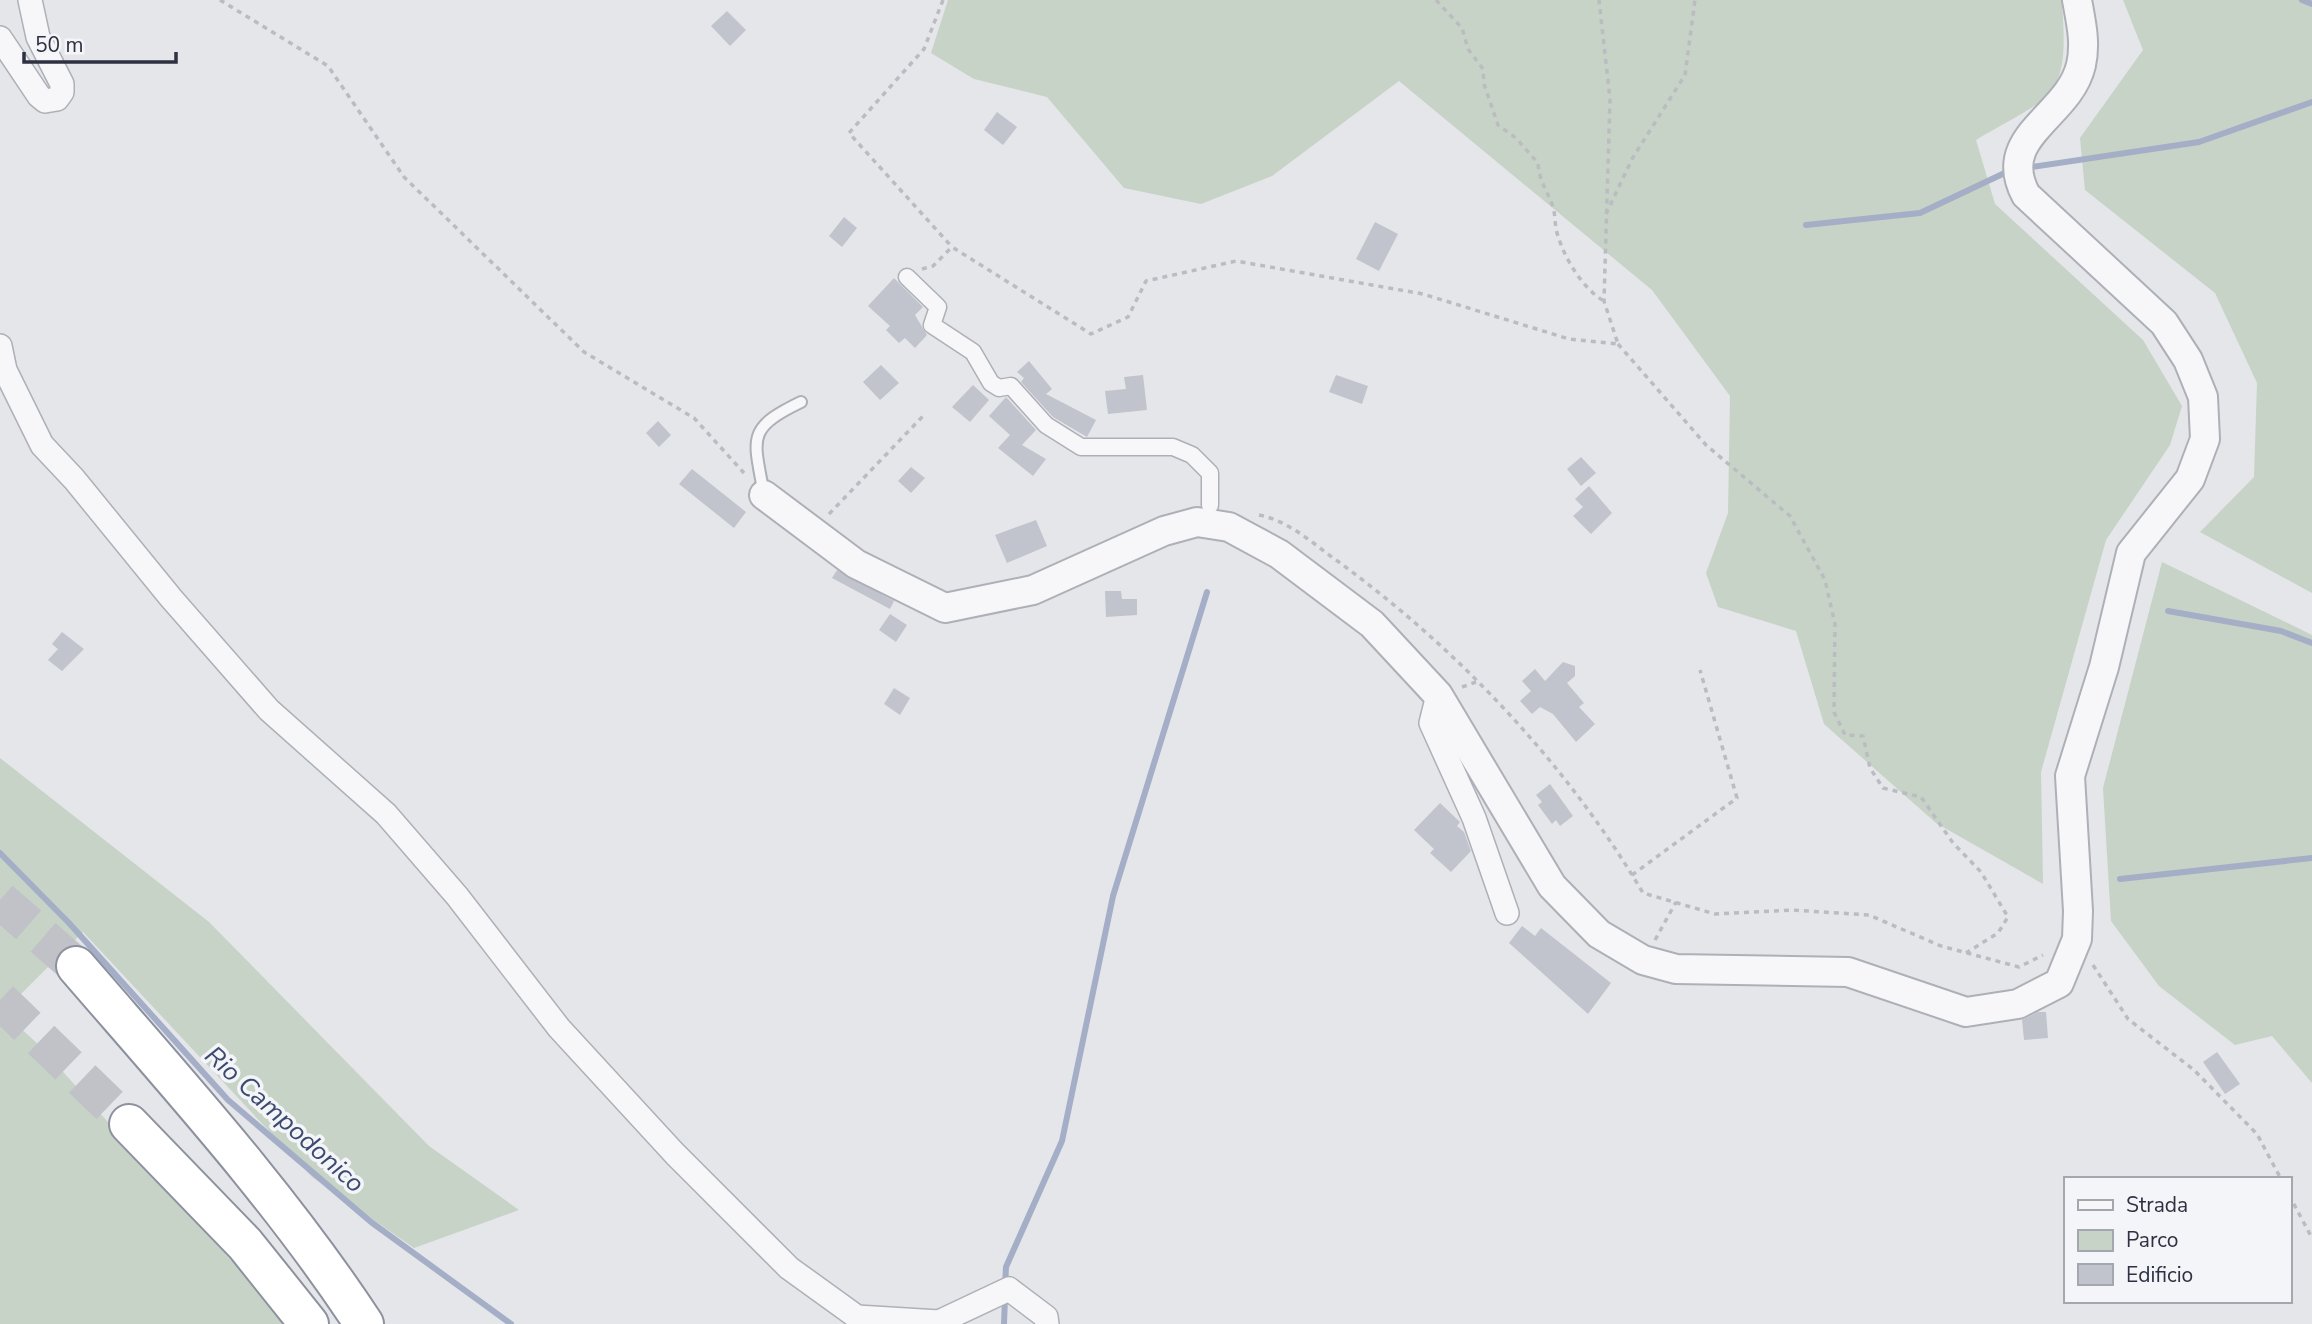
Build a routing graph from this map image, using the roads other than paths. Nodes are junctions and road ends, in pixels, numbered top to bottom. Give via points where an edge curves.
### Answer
1 (30, 0) edge
2 (2077, 0) edge
3 (0, 38) edge
4 (907, 277) road end
5 (0, 346) edge
6 (801, 402) dead end
7 (764, 495) joint
8 (1210, 505) dead end
9 (1438, 695) junction
10 (1507, 913) dead end
11 (76, 966) tunnel mouth
12 (129, 1124) tunnel mouth
13 (365, 1314) edge
14 (309, 1324) edge
15 (1047, 1324) edge

1 - 3 street via 38,37 62,84 57,99 45,101 38,96
2 - 9 street via 2084,41 2081,67 2071,88 2018,153 2018,180 2026,195 2164,323 2188,360 2203,397 2206,439 2190,479 2131,553 2104,667 2070,776 2077,939 2059,983 2018,1004 1966,1012 1848,972 1676,969 1643,960 1599,934 1552,886
4 - 8 street via 938,307 932,325 972,352 990,383 999,388 1011,386 1046,425 1081,447 1173,447 1192,455 1210,473
5 - 15 street via 5,370 41,445 171,598 269,710 386,814 457,896 559,1028 789,1268 857,1317 939,1322 1009,1289 1046,1317
6 - 7 lane via 770,416 762,425 756,452
7 - 9 street via 856,564 945,608 1032,590 1164,531 1197,522 1229,527 1279,554 1330,590 1372,624
9 - 10 street via 1431,723 1474,818
11 - 13 highway via 253,1172
12 - 14 highway via 245,1244

